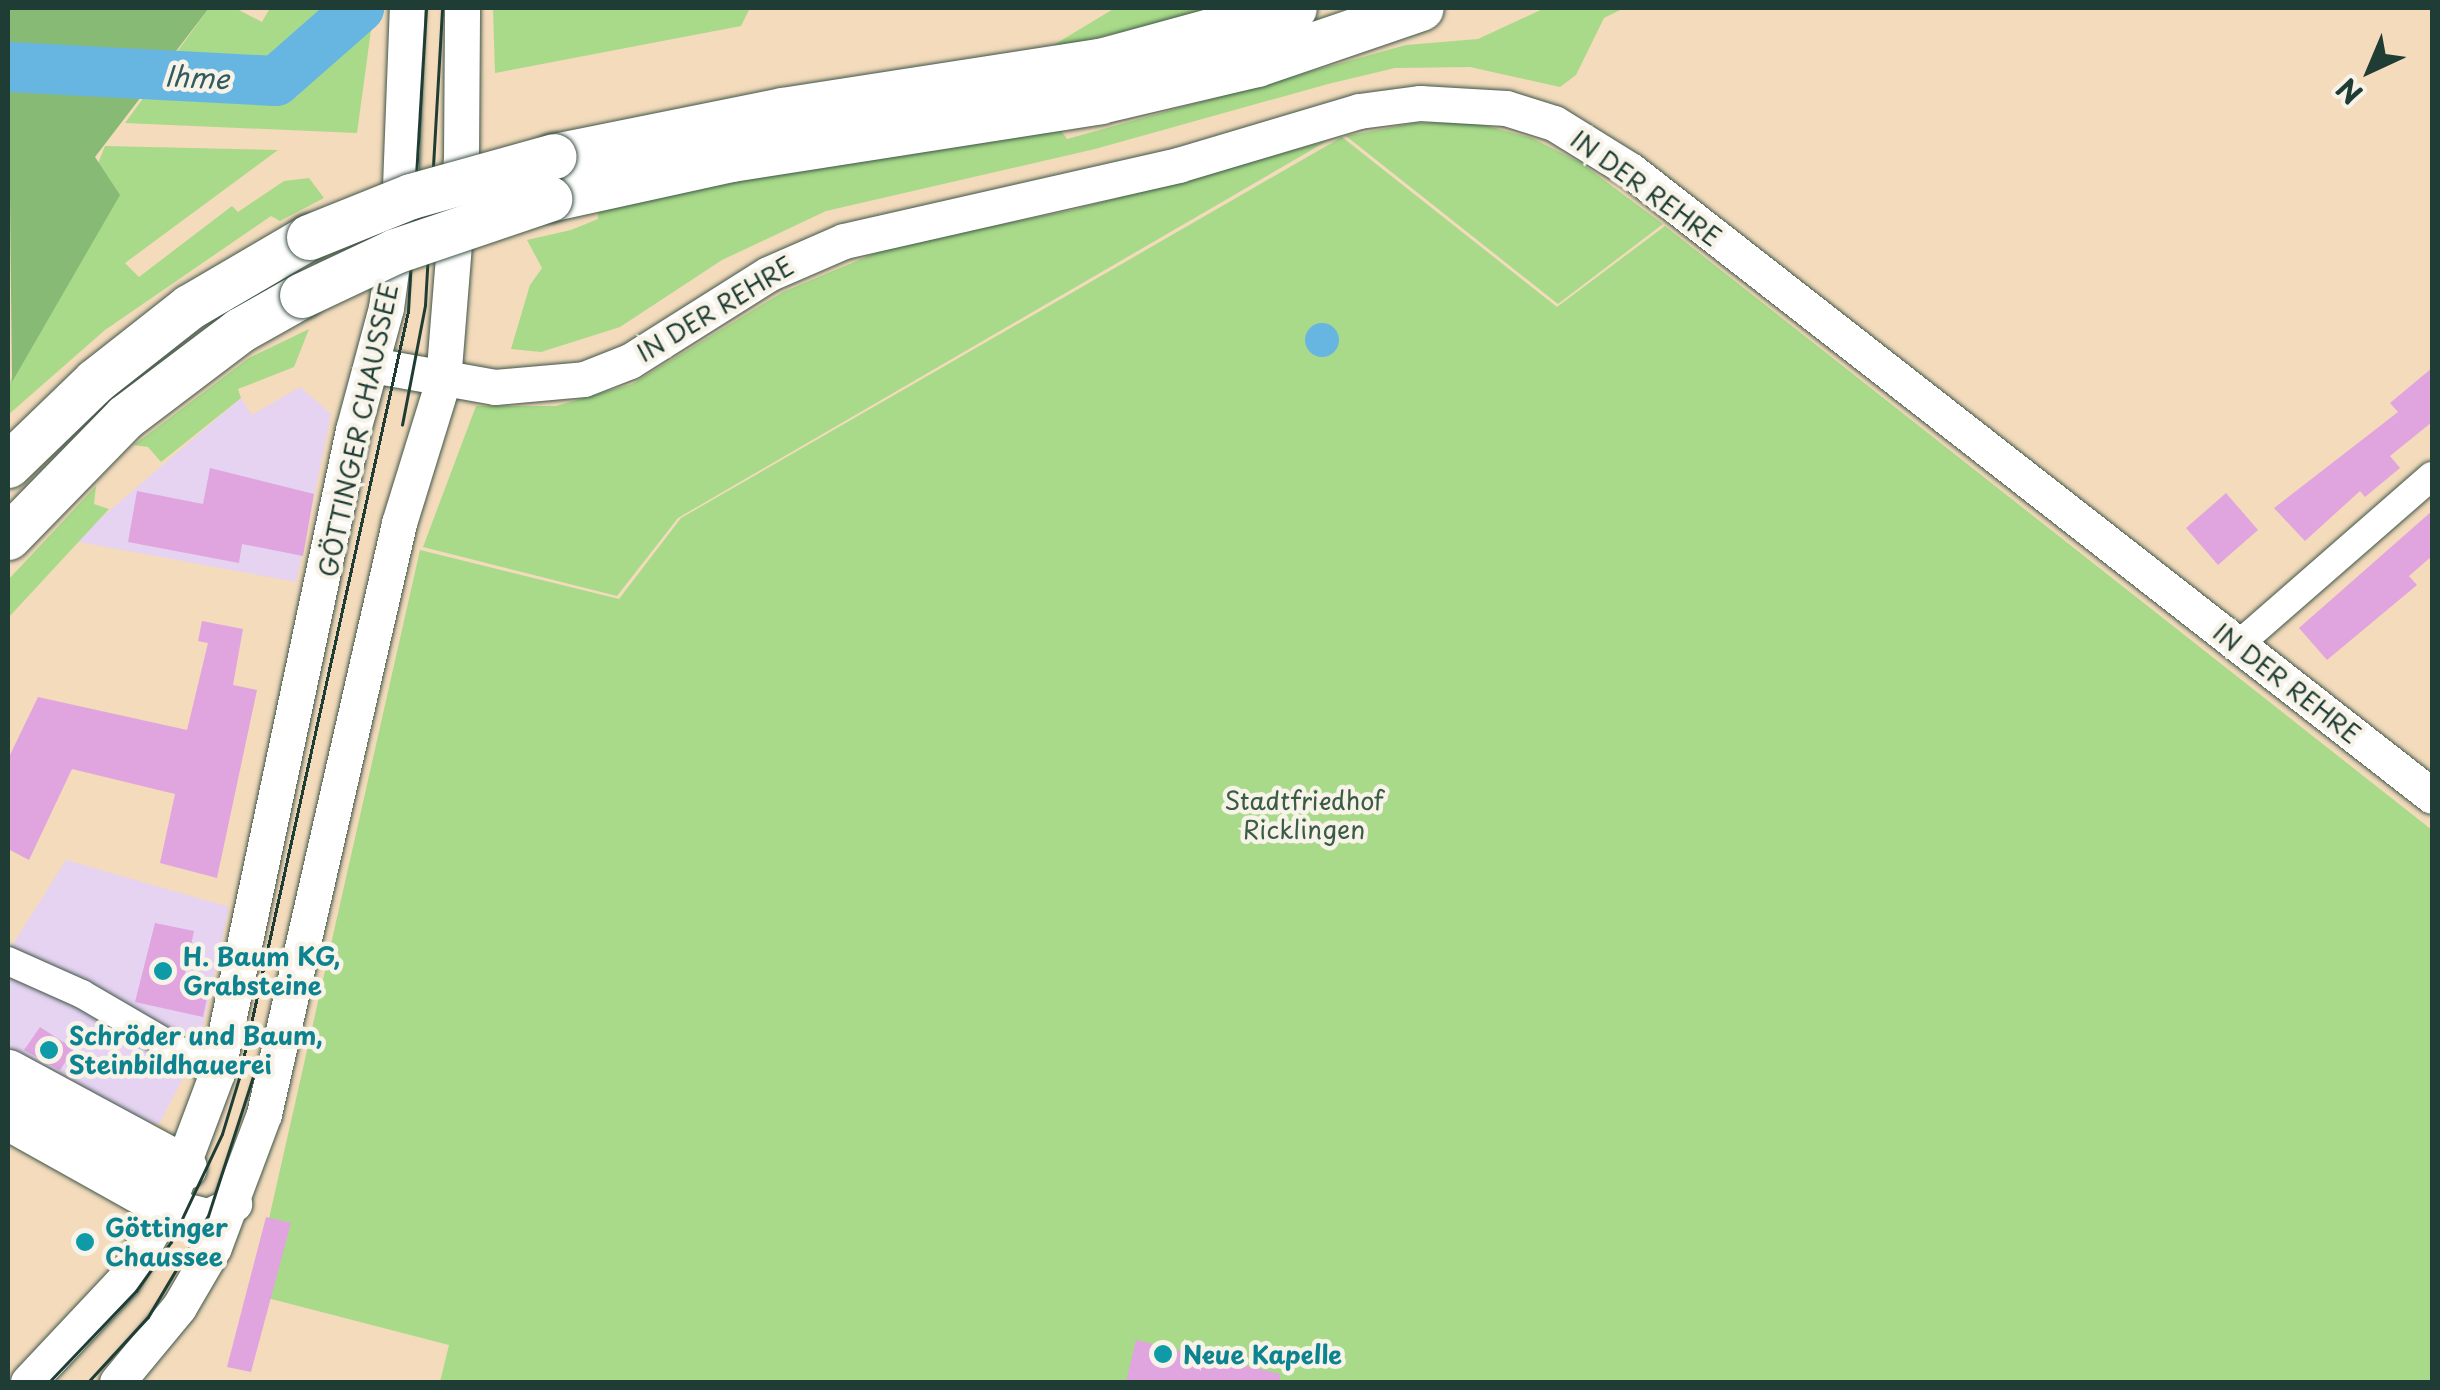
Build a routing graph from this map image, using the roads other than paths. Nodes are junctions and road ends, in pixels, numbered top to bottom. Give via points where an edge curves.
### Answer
1 (407, 8) edge
2 (462, 8) edge
3 (1294, 8) edge
4 (1421, 8) edge
5 (551, 178) junction
6 (372, 365) junction
7 (443, 381) junction
8 (8, 465) edge
9 (2432, 476) edge
10 (8, 537) edge
11 (2238, 645) junction
12 (2432, 796) edge
13 (8, 961) edge
14 (8, 1072) edge
15 (217, 1074) junction
16 (8, 1117) edge
17 (175, 1186) junction
18 (234, 1204) junction
19 (28, 1382) edge
20 (117, 1382) edge

1 - 6 street, GÖTTINGER CHAUSSEE via 399,212
2 - 7 street via 461,159
3 - 5 main road via 1100,61 782,110
4 - 5 main road via 1257,64 1100,101 731,159
5 - 8 main road, bridge via 411,196 309,238 189,307 95,381
5 - 10 main road, bridge via 240,330 138,406
6 - 7 street, IN DER REHRE
6 - 15 street, GÖTTINGER CHAUSSEE
7 - 11 street, IN DER REHRE via 534,388 584,379 630,361 797,259 882,230 1178,165 1359,111 1420,103 1506,108 1554,123 1606,152
7 - 18 street via 398,523 264,1114
9 - 11 street
11 - 12 street, IN DER REHRE
13 - 15 street via 82,994
14 - 17 main road
15 - 17 street, GÖTTINGER CHAUSSEE
16 - 17 main road
17 - 18 street via 208,1216
17 - 19 street, GÖTTINGER CHAUSSEE via 123,1281
18 - 20 street via 188,1294

